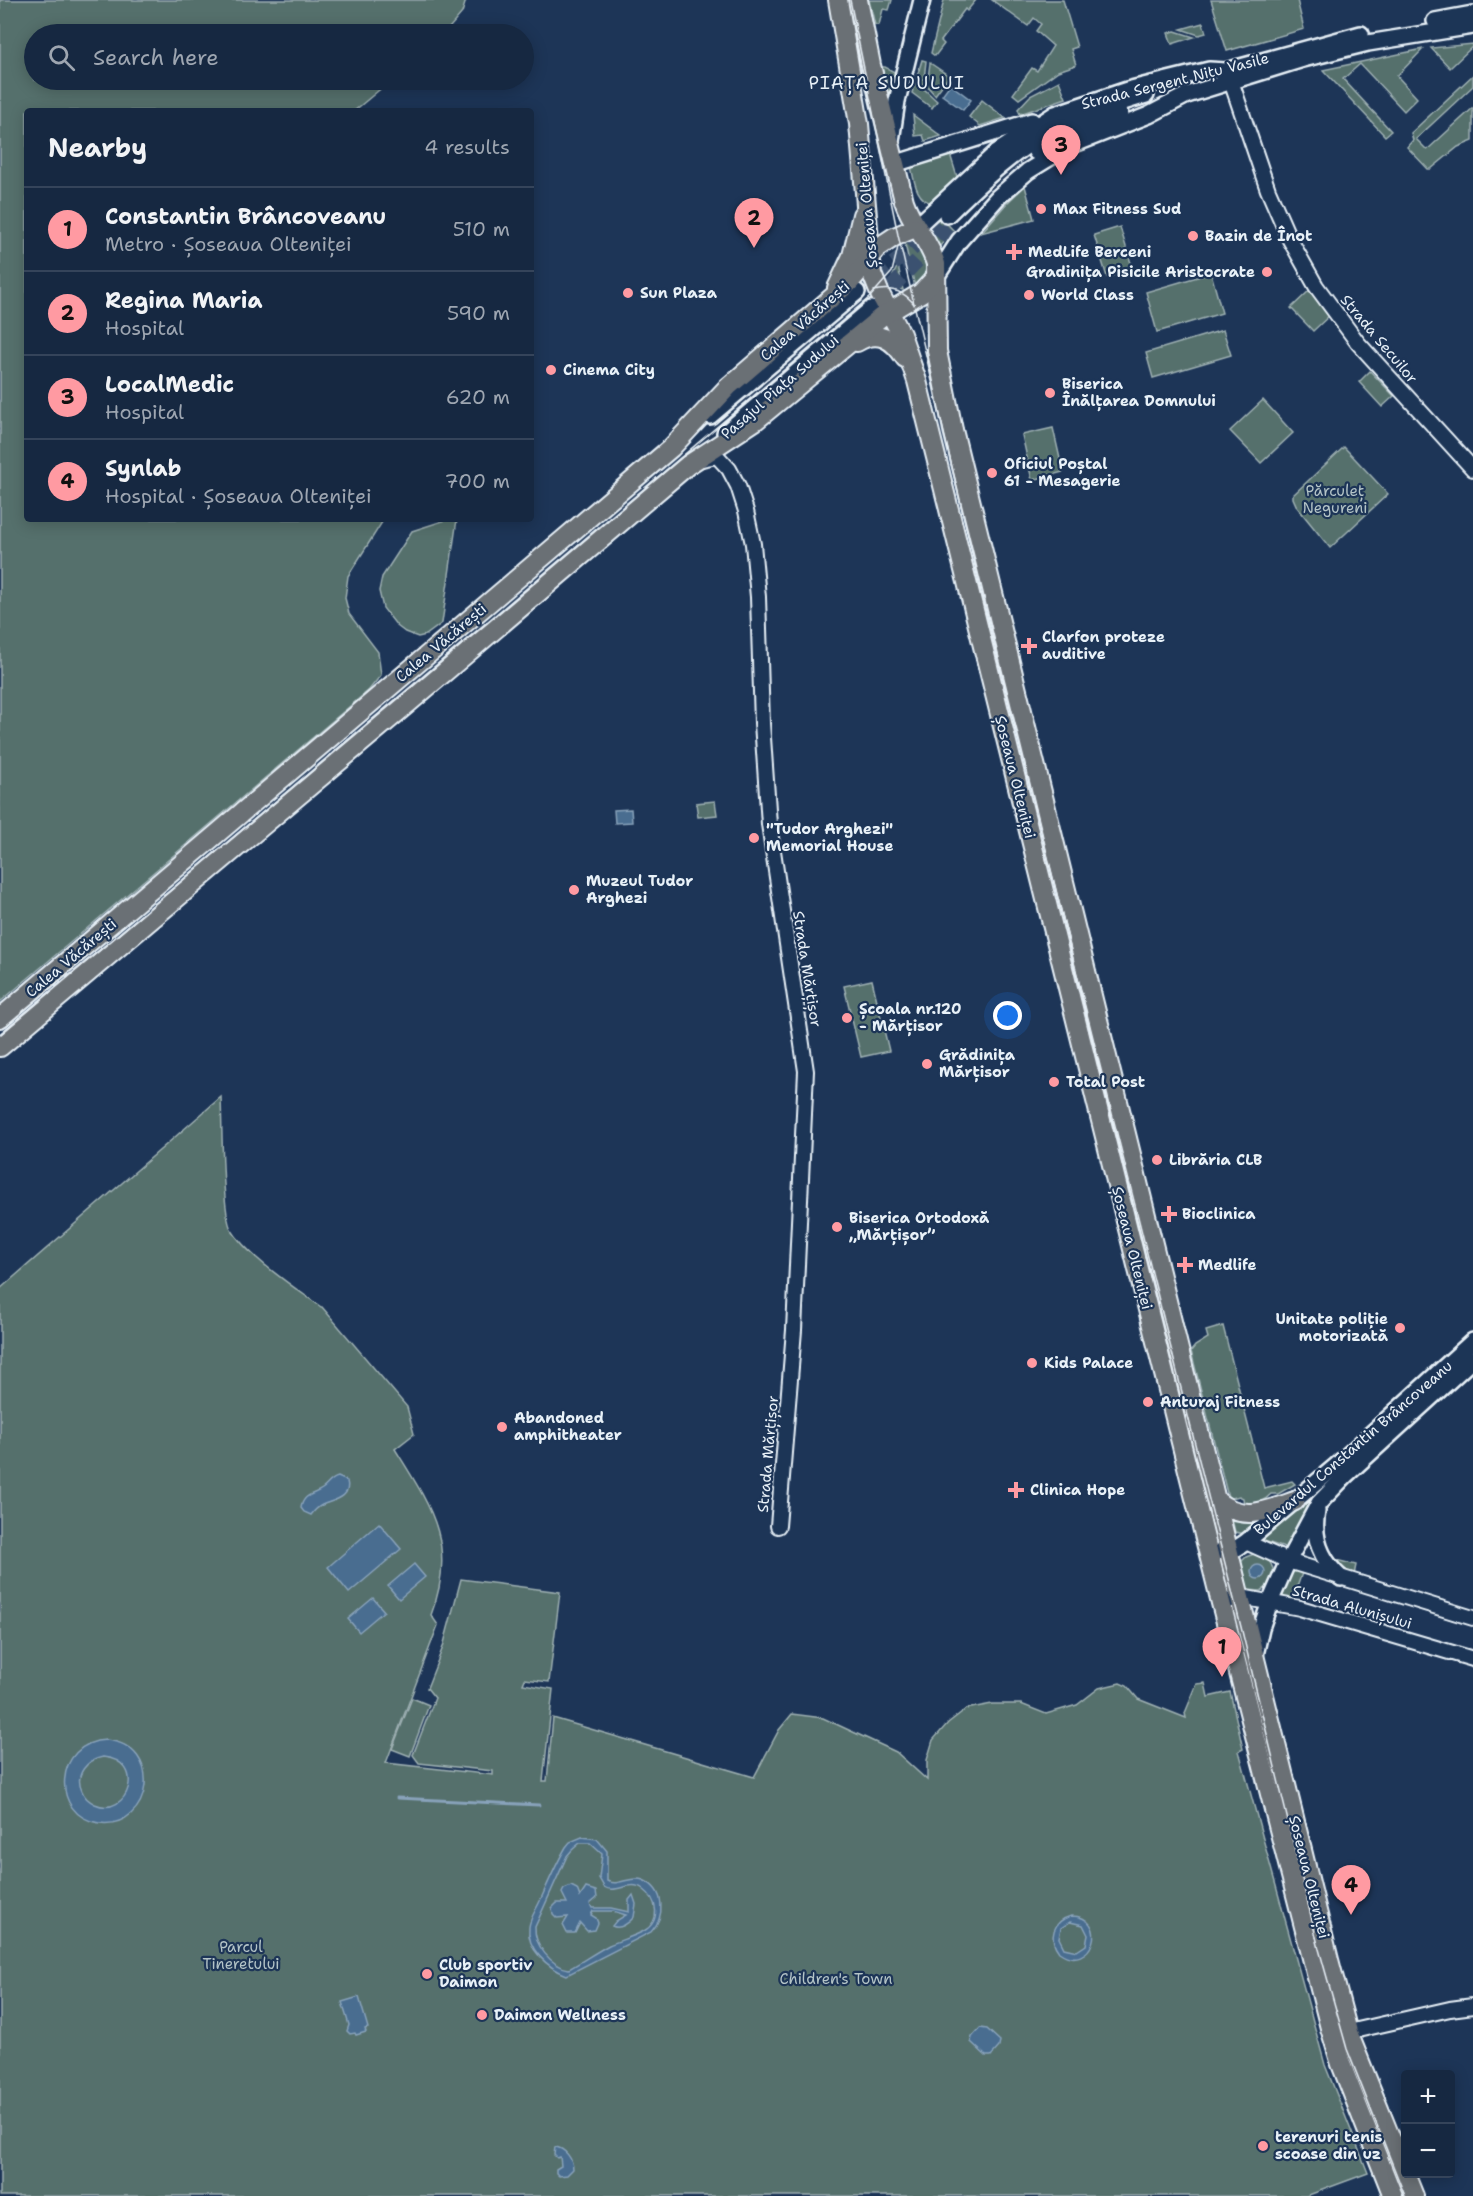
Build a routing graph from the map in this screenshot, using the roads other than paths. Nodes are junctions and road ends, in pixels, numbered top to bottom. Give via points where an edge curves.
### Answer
1 (838, 0) edge
2 (858, 0) edge
3 (922, 0) edge
4 (1473, 14) edge
5 (1473, 26) edge
6 (1228, 76) junction
7 (1187, 95) junction
8 (1055, 114) junction
9 (892, 156) junction
10 (866, 192) junction
11 (915, 228) junction
12 (871, 256) junction
13 (936, 278) junction
14 (857, 292) tunnel mouth
15 (830, 299) junction
16 (871, 309) tunnel mouth
17 (890, 311) junction
18 (821, 367) junction
19 (917, 381) junction
20 (730, 438) junction
21 (671, 448) junction
22 (725, 464) junction
23 (688, 465) junction
24 (1473, 468) edge
25 (414, 666) junction
26 (430, 686) junction
27 (0, 1018) edge
28 (0, 1047) edge
29 (1473, 1341) edge
30 (1473, 1359) edge
31 (1216, 1501) junction
32 (1295, 1501) junction
33 (1319, 1503) junction
34 (778, 1526) dead end
35 (1246, 1542) junction
36 (1229, 1550) junction
37 (1208, 1554) junction
38 (1288, 1561) junction
39 (1341, 1578) junction
40 (1241, 1598) junction
41 (1270, 1602) junction
42 (1221, 1603) junction
43 (1473, 1618) edge
44 (1255, 1655) junction
45 (1473, 1659) edge
46 (1473, 2006) edge
47 (1340, 2033) junction
48 (1393, 2196) edge
49 (1414, 2196) edge

1 - 10 main road, Șoseaua Olteniței via 858,114
2 - 9 main road, Șoseaua Olteniței
3 - 9 main road via 897,101
4 - 6 main road, Strada Sergent Nițu Vasile via 1340,39
5 - 6 main road, Strada Sergent Nițu Vasile via 1359,45
6 - 7 main road, Strada Sergent Nițu Vasile
6 - 7 main road via 1101,109 1055,128 1004,162 951,219 1009,171 1054,141 1105,119
6 - 8 main road, Strada Sergent Nițu Vasile via 1209,70 1127,90
6 - 24 street, Strada Secuilor via 1268,190 1321,295 1358,343
7 - 13 main road, Strada Sergent Nițu Vasile via 1149,115 1067,147 1036,165 983,213
8 - 9 main road
8 - 11 main road, Strada Sergent Nițu Vasile via 1002,148
9 - 11 main road, Șoseaua Olteniței
10 - 12 main road, Șoseaua Olteniței
10 - 15 main road via 852,256
11 - 12 main road via 889,240
11 - 13 main road, Șoseaua Olteniței via 932,251
12 - 15 main road, Calea Văcărești via 855,278
12 - 17 main road, Șoseaua Olteniței via 876,286
13 - 17 main road via 921,293
13 - 31 main road, Șoseaua Olteniței via 937,351 953,430
14 - 21 main road, Pasajul Piața Sudului
15 - 21 main road, Calea Văcărești via 728,387
16 - 23 main road, Pasajul Piața Sudului
17 - 18 main road, Calea Văcărești
17 - 19 main road, Șoseaua Olteniței
18 - 19 main road via 864,338 881,335 901,351
18 - 20 main road, Calea Văcărești
19 - 37 main road, Șoseaua Olteniței
20 - 22 street via 724,447
20 - 23 main road, Calea Văcărești
21 - 25 main road, Calea Văcărești
22 - 23 street via 713,456
22 - 34 street, Strada Mărțișor via 742,497 753,544 768,813 806,1071 794,1325
23 - 26 main road, Calea Văcărești
25 - 26 main road
25 - 27 main road, Calea Văcărești
26 - 28 main road, Calea Văcărești
29 - 32 main road, Bulevardul Constantin Brâncoveanu
30 - 33 main road, Bulevardul Constantin Brâncoveanu
31 - 32 main road via 1228,1509 1251,1513
31 - 36 main road, Șoseaua Olteniței
32 - 35 main road, Bulevardul Constantin Brâncoveanu
33 - 38 main road, Bulevardul Constantin Brâncoveanu
33 - 39 main road via 1315,1530 1319,1546 1326,1562
35 - 36 main road, Bulevardul Constantin Brâncoveanu
35 - 38 street, Strada Alunișului
36 - 37 main road
36 - 40 main road, Șoseaua Olteniței
37 - 42 main road, Șoseaua Olteniței
38 - 39 street, Strada Alunișului
38 - 41 main road, Bulevardul Constantin Brâncoveanu
39 - 43 street, Strada Alunișului
40 - 41 street, Strada Alunișului
40 - 42 street, Strada Alunișului
40 - 44 main road, Șoseaua Olteniței
41 - 44 main road, Bulevardul Constantin Brâncoveanu
41 - 45 street, Strada Alunișului
42 - 47 main road, Șoseaua Olteniței
44 - 47 main road, Șoseaua Olteniței
46 - 47 street
47 - 48 main road, Șoseaua Olteniței
47 - 49 main road, Șoseaua Olteniței

